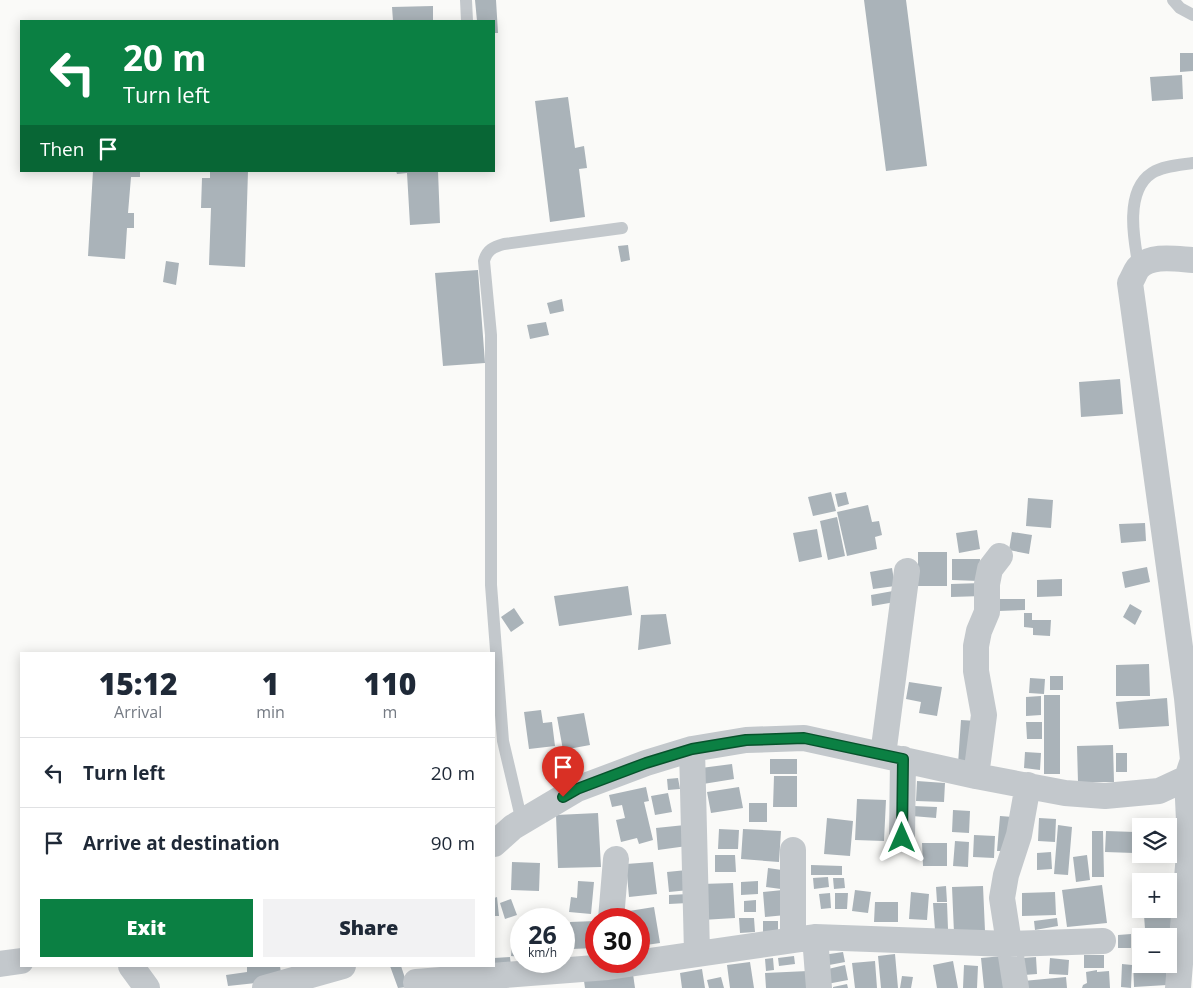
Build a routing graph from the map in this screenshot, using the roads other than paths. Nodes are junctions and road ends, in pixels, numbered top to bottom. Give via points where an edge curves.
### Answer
1 (466, 0) edge
2 (1173, 0) edge
3 (1193, 15) edge
4 (467, 20) edge
5 (1193, 163) edge
6 (622, 228) dead end
7 (1193, 260) edge
8 (1138, 268) junction
9 (1000, 556) dead end
10 (907, 571) dead end
11 (692, 749) junction
12 (893, 757) junction
13 (976, 776) junction
14 (1186, 778) junction
15 (1028, 785) junction
16 (522, 822) junction
17 (902, 838) dead end
18 (495, 843) edge
19 (793, 850) dead end
20 (616, 859) dead end
21 (613, 908) edge
22 (804, 938) junction
23 (1103, 941) dead end
24 (1009, 944) junction
25 (697, 953) junction
26 (650, 959) edge
27 (20, 961) edge
28 (0, 964) edge
29 (585, 966) edge
30 (132, 967) edge
31 (339, 967) edge
32 (415, 979) edge
33 (147, 988) edge
34 (265, 988) edge
35 (819, 988) edge
36 (1016, 988) edge
37 (1178, 988) edge

1 - 4 lane
2 - 3 lane
5 - 8 lane via 1153,172 1143,180 1135,204 1132,233
6 - 16 lane via 504,244 486,253 484,261 490,335 491,585 503,741
7 - 8 street via 1164,258
8 - 14 street via 1130,283 1187,698 1193,760
9 - 13 street via 990,569 987,612 976,646 976,671 984,715
10 - 12 street
11 - 12 street via 746,740 804,738
11 - 16 street via 577,789
11 - 25 street
12 - 13 street
12 - 17 street
13 - 15 street
14 - 15 street via 1159,791 1105,796 1065,793
14 - 37 street via 1190,842
15 - 24 street via 1020,836 1006,875 1002,898
16 - 18 street
19 - 22 street
20 - 21 street
22 - 24 street
22 - 25 street
22 - 35 street
23 - 24 street
24 - 36 street
25 - 26 street
27 - 28 street
29 - 32 street
30 - 33 street
31 - 34 street

